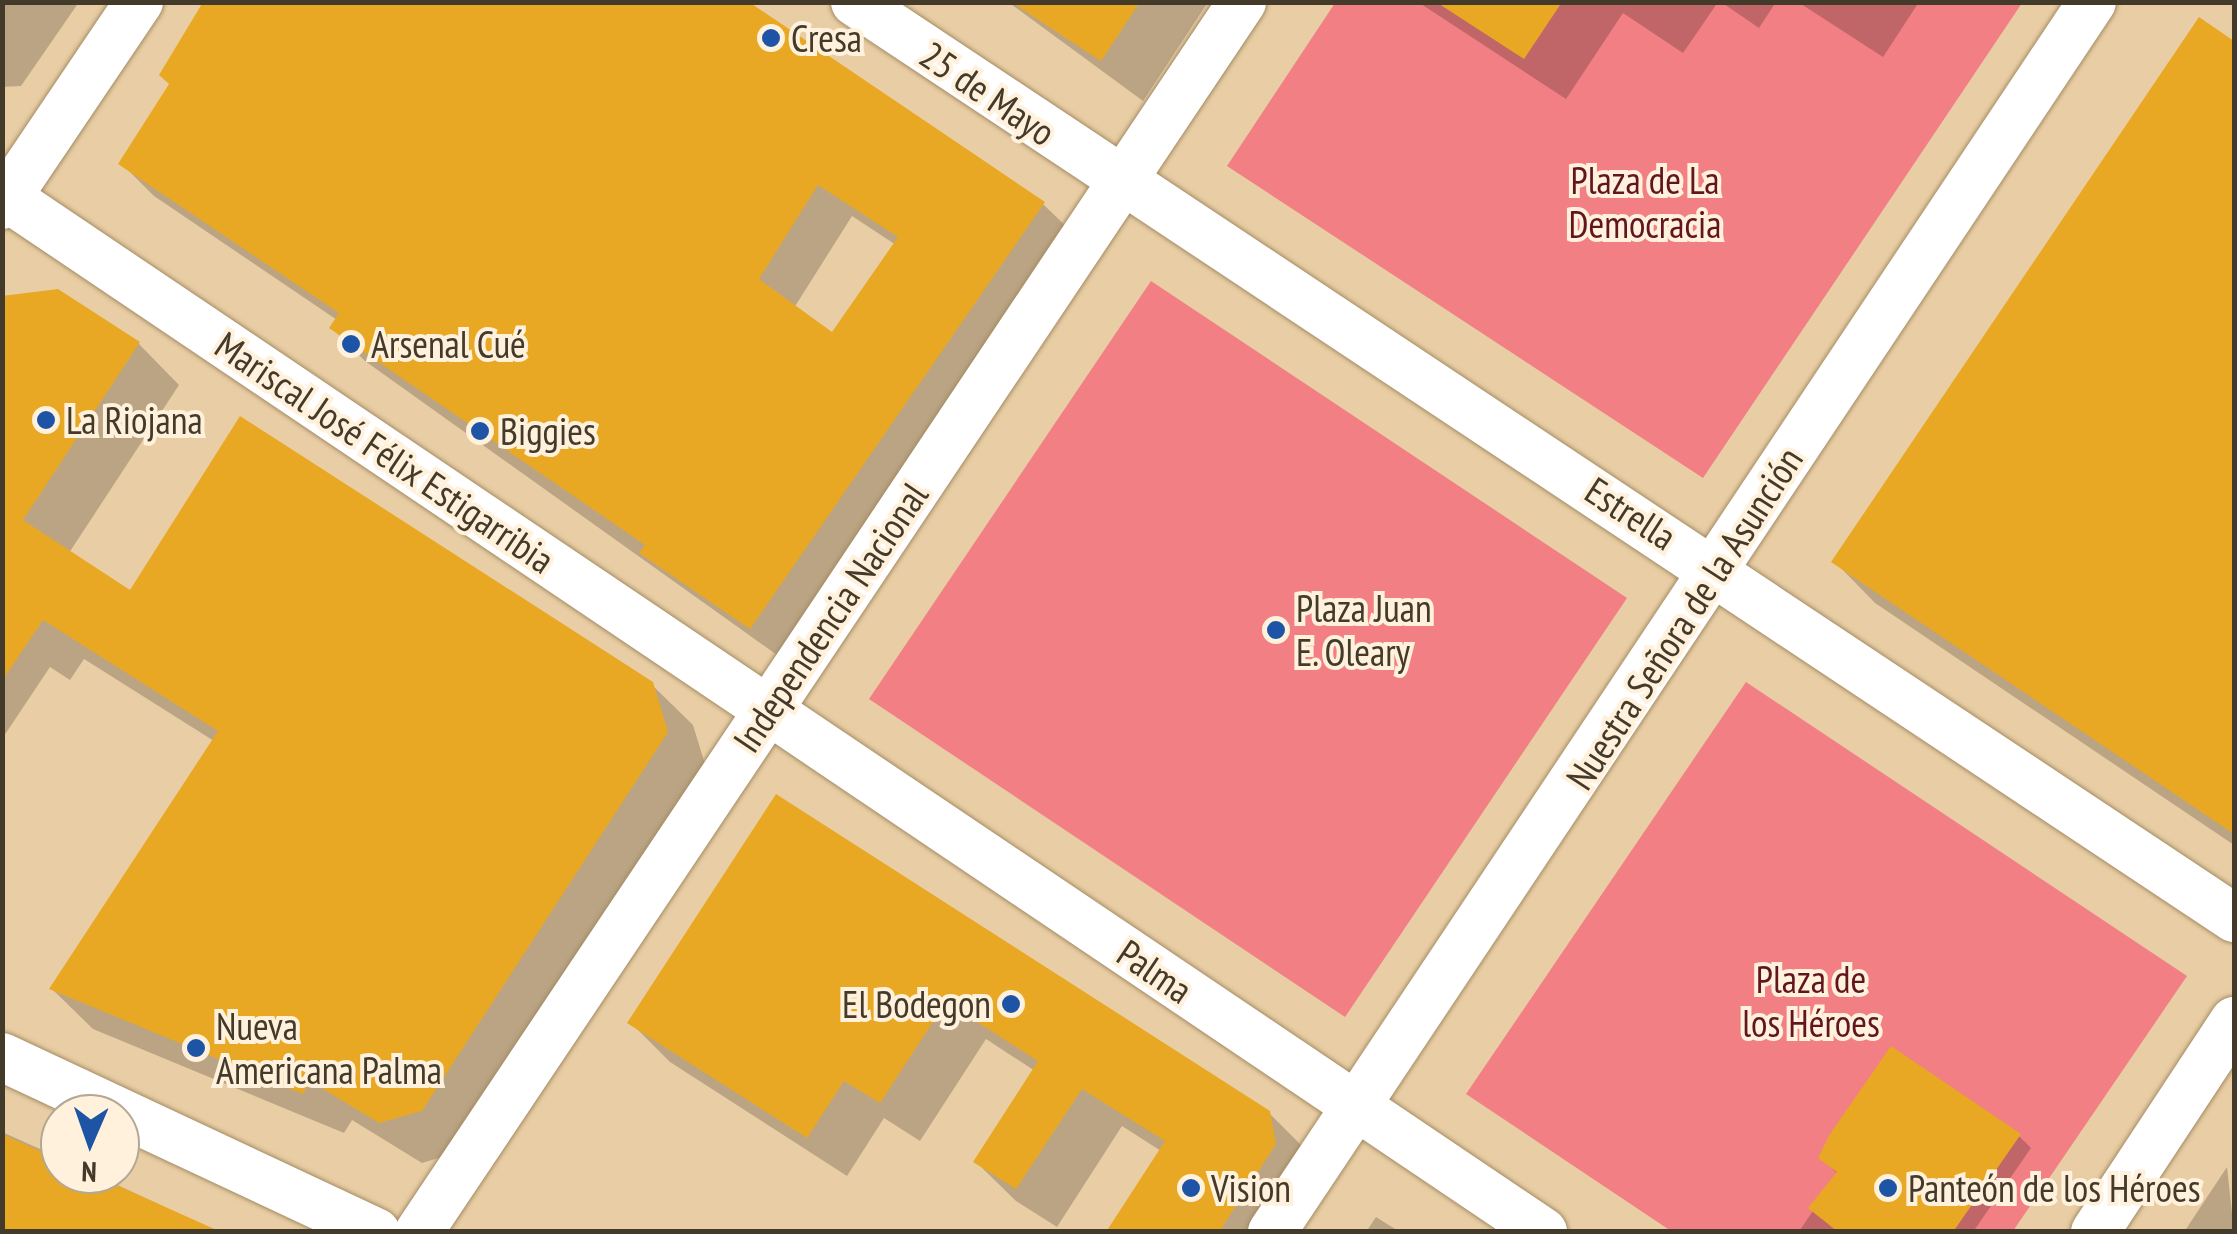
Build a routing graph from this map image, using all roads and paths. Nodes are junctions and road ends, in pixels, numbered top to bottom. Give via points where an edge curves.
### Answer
1 (139, 2) edge
2 (855, 2) edge
3 (1242, 2) edge
4 (2092, 2) edge
5 (1121, 182) junction
6 (4, 199) edge
7 (1716, 568) junction
8 (762, 719) junction
9 (2234, 918) edge
10 (2234, 1022) edge
11 (2, 1057) edge
12 (1358, 1106) junction
13 (376, 1232) edge
14 (418, 1232) edge
15 (1272, 1232) edge
16 (1543, 1232) edge
17 (2096, 1232) edge

1 - 6 street
2 - 5 street, 25 de Mayo
3 - 5 street, Independencia Nacional
4 - 7 street, Nuestra Señora de la Asunción
5 - 7 street, Estrella
5 - 8 street, Independencia Nacional
6 - 8 street, Mariscal José Félix Estigarribia
7 - 9 street, Estrella
7 - 12 street, Nuestra Señora de la Asunción
8 - 12 street, Palma
8 - 14 street, Independencia Nacional
10 - 17 street
11 - 13 street
12 - 15 street, Nuestra Señora de la Asunción
12 - 16 street, Palma

